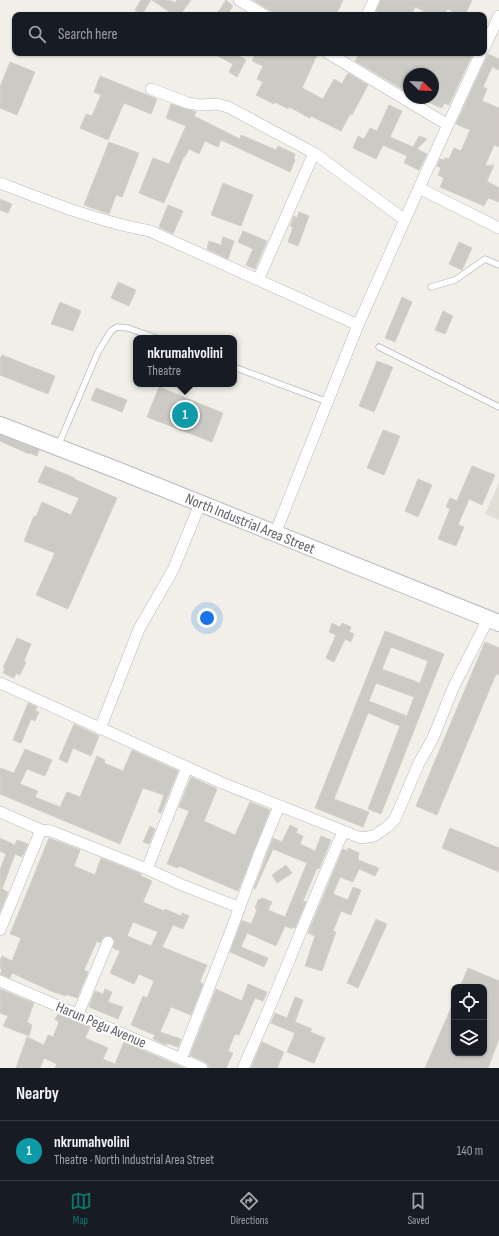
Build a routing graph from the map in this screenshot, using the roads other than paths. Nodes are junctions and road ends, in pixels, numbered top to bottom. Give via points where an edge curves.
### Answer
1 (239, 0) edge
2 (374, 0) edge
3 (259, 12) edge
4 (368, 12) edge
5 (499, 16) edge
6 (487, 42) edge
7 (333, 56) edge
8 (480, 56) edge
9 (151, 89) dead end
10 (448, 125) junction
11 (314, 153) junction
12 (0, 183) edge
13 (419, 188) junction
14 (405, 220) junction
15 (499, 228) edge
16 (499, 265) edge
17 (258, 280) junction
18 (431, 287) dead end
19 (358, 325) junction
20 (148, 335) edge
21 (379, 347) dead end
22 (237, 368) edge
23 (328, 402) junction
24 (499, 406) edge
25 (0, 425) edge
26 (58, 447) junction
27 (200, 504) junction
28 (275, 534) junction
29 (494, 621) edge
30 (0, 683) edge
31 (100, 729) junction
32 (187, 767) junction
33 (279, 806) junction
34 (0, 812) edge
35 (41, 830) junction
36 (343, 832) junction
37 (147, 869) junction
38 (238, 907) junction
39 (0, 930) edge
40 (108, 942) dead end
41 (0, 981) edge
42 (78, 1014) junction
43 (181, 1059) junction
44 (202, 1068) edge
45 (243, 1068) edge

1 - 3 street
2 - 4 street
5 - 6 street
7 - 10 street
8 - 10 street
9 - 11 street via 188,103 228,106
10 - 13 street
11 - 14 street
11 - 17 street
12 - 17 street via 56,205 150,232
13 - 14 street
13 - 15 street
14 - 19 street
16 - 18 lane via 484,259 455,280
17 - 19 street
19 - 23 street
20 - 26 lane via 128,328 117,327 110,331 98,352
21 - 24 lane
22 - 23 lane
23 - 28 street
25 - 26 main road, North Industrial Area Street
26 - 27 main road, North Industrial Area Street
27 - 28 main road, North Industrial Area Street
27 - 31 street via 173,570 139,629
28 - 29 main road, North Industrial Area Street
29 - 36 street via 454,686 433,738 394,819 374,836 361,838
30 - 31 street
31 - 32 street
32 - 33 street
32 - 37 street
33 - 36 street
33 - 38 street
34 - 35 street
35 - 37 street via 51,831
35 - 39 street
36 - 45 street
37 - 38 street
38 - 43 street
40 - 42 street
41 - 42 street, Harun Pegu Avenue
42 - 43 street, Harun Pegu Avenue
43 - 44 street, Harun Pegu Avenue

